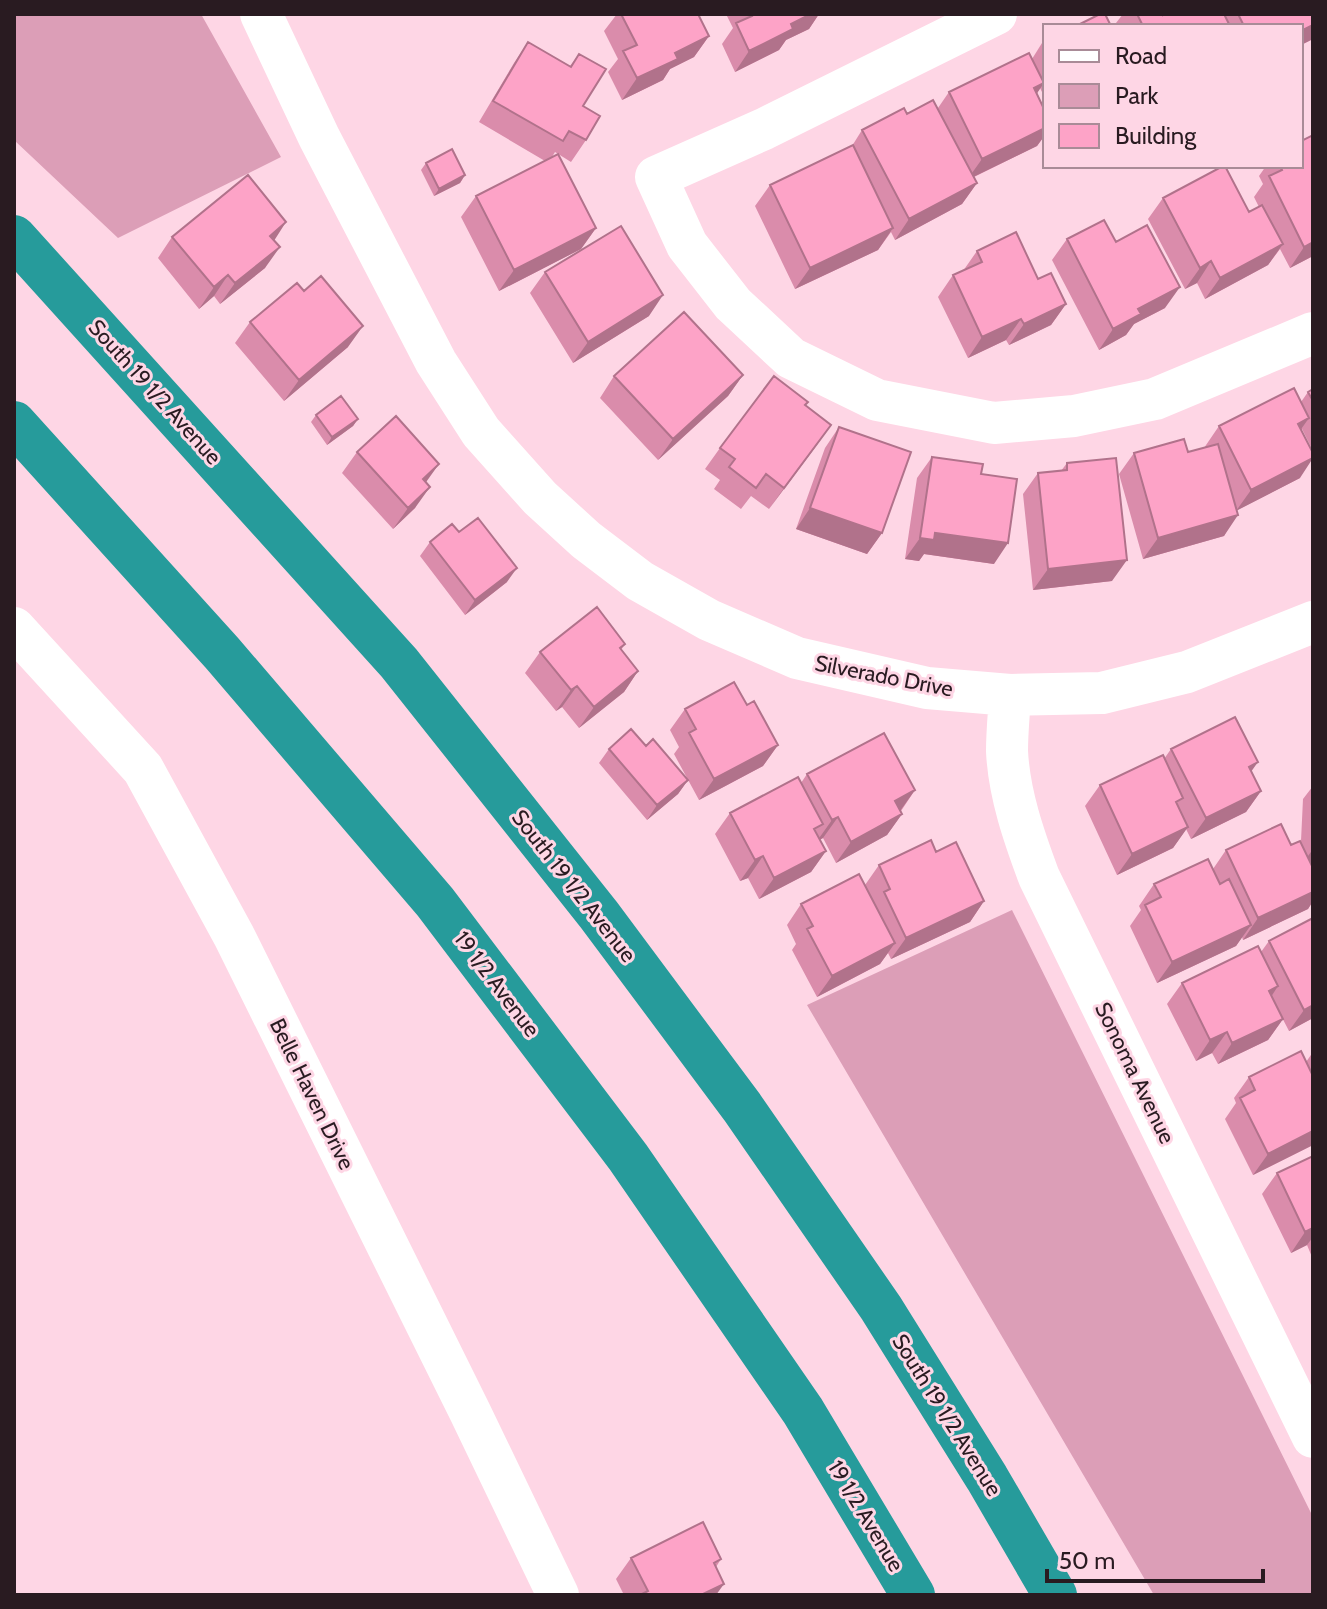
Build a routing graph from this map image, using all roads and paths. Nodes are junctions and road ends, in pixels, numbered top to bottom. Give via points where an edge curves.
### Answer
1 (261, 14) edge
2 (996, 14) edge
3 (14, 237) edge
4 (1313, 333) edge
5 (14, 423) edge
6 (1313, 622) edge
7 (14, 628) edge
8 (1010, 695) junction
9 (1313, 1437) edge
10 (558, 1595) edge
11 (913, 1595) edge
12 (1055, 1595) edge

1 - 8 street, Silverado Drive via 436,362 481,432 586,540 640,581 709,620 797,658 927,688
2 - 4 street via 656,177 687,245 733,304 791,358 877,400 994,423 1074,416 1155,399
3 - 12 highway, South 19 1/2 Avenue via 399,663 599,915 742,1107 881,1308
5 - 11 highway, 19 1/2 Avenue via 222,653 435,902 628,1157 803,1411
6 - 8 street, Silverado Drive via 1187,672 1102,693
7 - 10 street, Belle Haven Drive via 143,769 234,936
8 - 9 street, Sonoma Avenue via 1007,752 1021,828 1039,877

